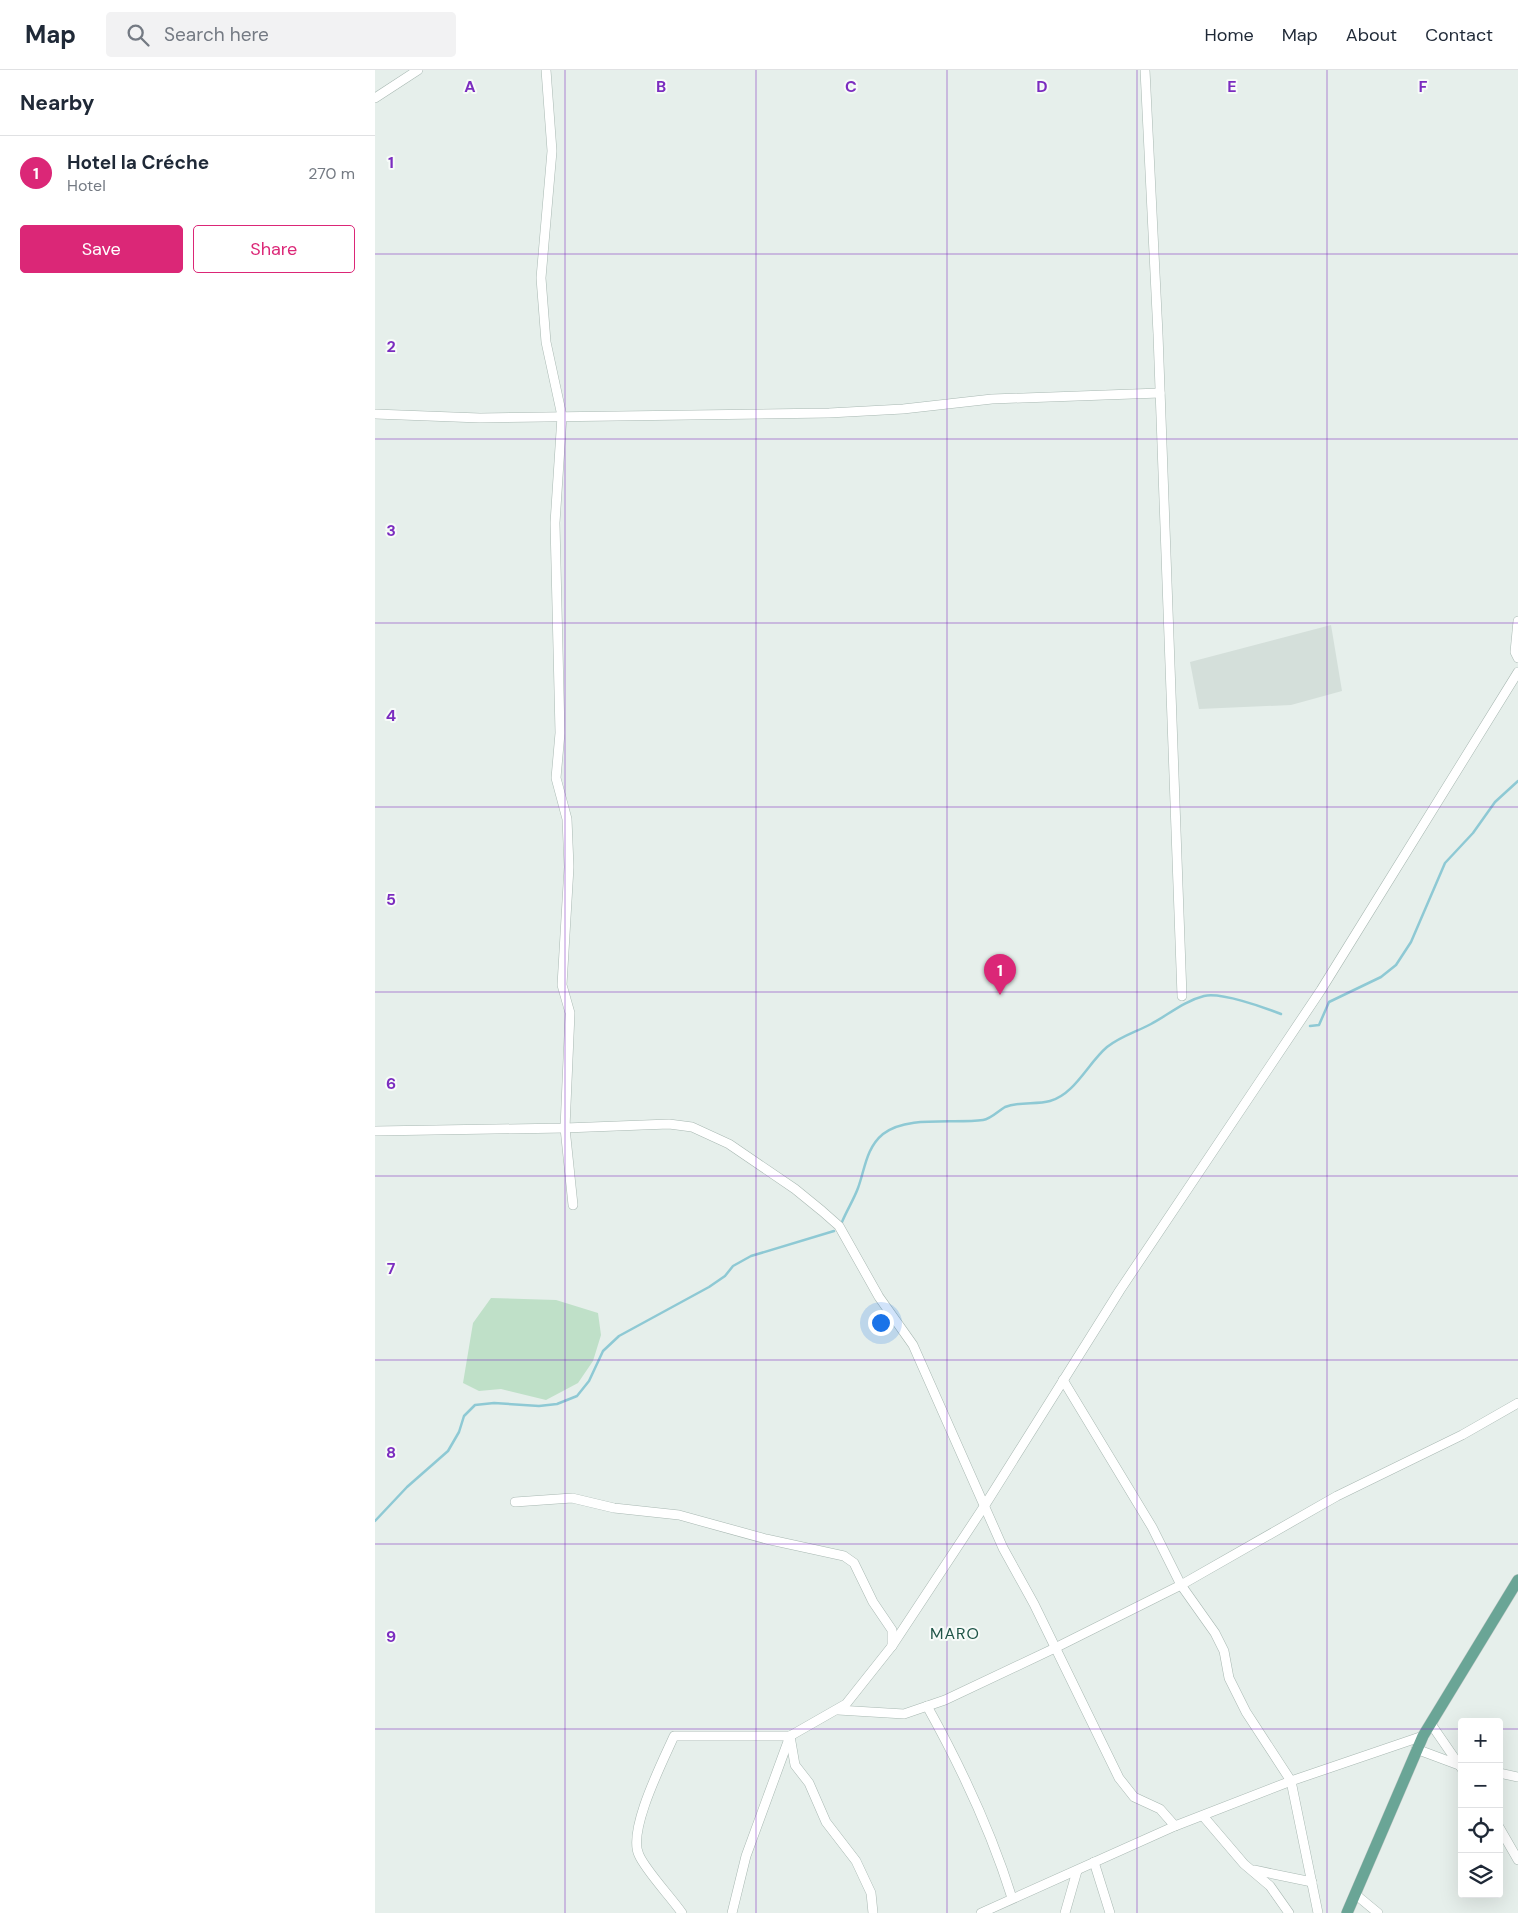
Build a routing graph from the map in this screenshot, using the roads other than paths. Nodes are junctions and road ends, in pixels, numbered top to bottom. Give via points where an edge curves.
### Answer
1 (418, 70) edge
2 (546, 70) edge
3 (1145, 70) edge
4 (375, 98) edge
5 (1160, 393) junction
6 (375, 414) edge
7 (562, 416) junction
8 (1518, 621) edge
9 (1518, 658) edge
10 (1518, 672) edge
11 (1182, 996) dead end
12 (565, 1128) junction
13 (375, 1131) edge
14 (573, 1205) dead end
15 (1063, 1380) junction
16 (1518, 1403) edge
17 (515, 1502) dead end
18 (985, 1505) junction
19 (1518, 1580) edge
20 (1181, 1584) junction
21 (892, 1646) junction
22 (1055, 1648) junction
23 (927, 1706) junction
24 (838, 1710) junction
25 (1431, 1724) junction
26 (790, 1736) junction
27 (1423, 1736) junction
28 (1417, 1749) junction
29 (1458, 1763) edge
30 (1458, 1766) edge
31 (1503, 1775) edge
32 (1518, 1777) edge
33 (1291, 1781) junction
34 (1203, 1816) junction
35 (1175, 1826) junction
36 (1503, 1834) edge
37 (1518, 1860) edge
38 (1094, 1862) junction
39 (1253, 1870) junction
40 (1077, 1871) junction
41 (1312, 1882) junction
42 (1355, 1894) junction
43 (1012, 1898) junction
44 (1375, 1912) edge
45 (682, 1913) edge
46 (732, 1913) edge
47 (873, 1913) edge
48 (981, 1913) edge
49 (1065, 1913) edge
50 (1110, 1913) edge
51 (1289, 1913) edge
52 (1318, 1913) edge
53 (1347, 1913) edge

1 - 4 street
2 - 7 street via 552,151 541,278 546,342
3 - 5 street
5 - 7 street via 992,399 829,413
5 - 11 street
6 - 7 street via 481,418
7 - 12 street via 555,523 560,732 556,778 567,819 569,867 562,985 570,1013
8 - 9 street via 1515,652
10 - 15 street via 1321,990 1181,1197
12 - 13 street
12 - 14 street
12 - 18 street via 669,1124 692,1127 729,1144 795,1189 839,1226 879,1297 913,1345
15 - 18 street
15 - 20 street via 1151,1527
16 - 20 street via 1462,1435 1337,1496
17 - 21 street via 572,1498 614,1508 679,1515 765,1539 844,1556 854,1563 891,1630
18 - 21 street
18 - 22 street via 1003,1548
19 - 25 main road
20 - 22 street
20 - 33 street via 1215,1633 1224,1651 1229,1678 1246,1712
21 - 24 street
22 - 23 street
22 - 35 street via 1119,1778 1135,1798 1160,1809
23 - 24 street via 904,1714
23 - 43 street via 953,1753 1000,1858
24 - 26 street
25 - 27 main road
25 - 29 street
26 - 45 street via 674,1736 635,1836 638,1854
26 - 46 street via 746,1856
26 - 47 street via 795,1766 809,1782 826,1822 856,1860 871,1893
27 - 28 main road
27 - 33 street
28 - 30 street
28 - 42 main road
31 - 32 street
33 - 34 street
33 - 41 street
34 - 35 street
34 - 39 street via 1244,1864
35 - 38 street
36 - 37 street
38 - 40 street
38 - 50 street
39 - 41 street
39 - 51 street via 1270,1886
40 - 43 street
40 - 49 street
41 - 52 street
42 - 44 street
42 - 53 main road
43 - 48 street

